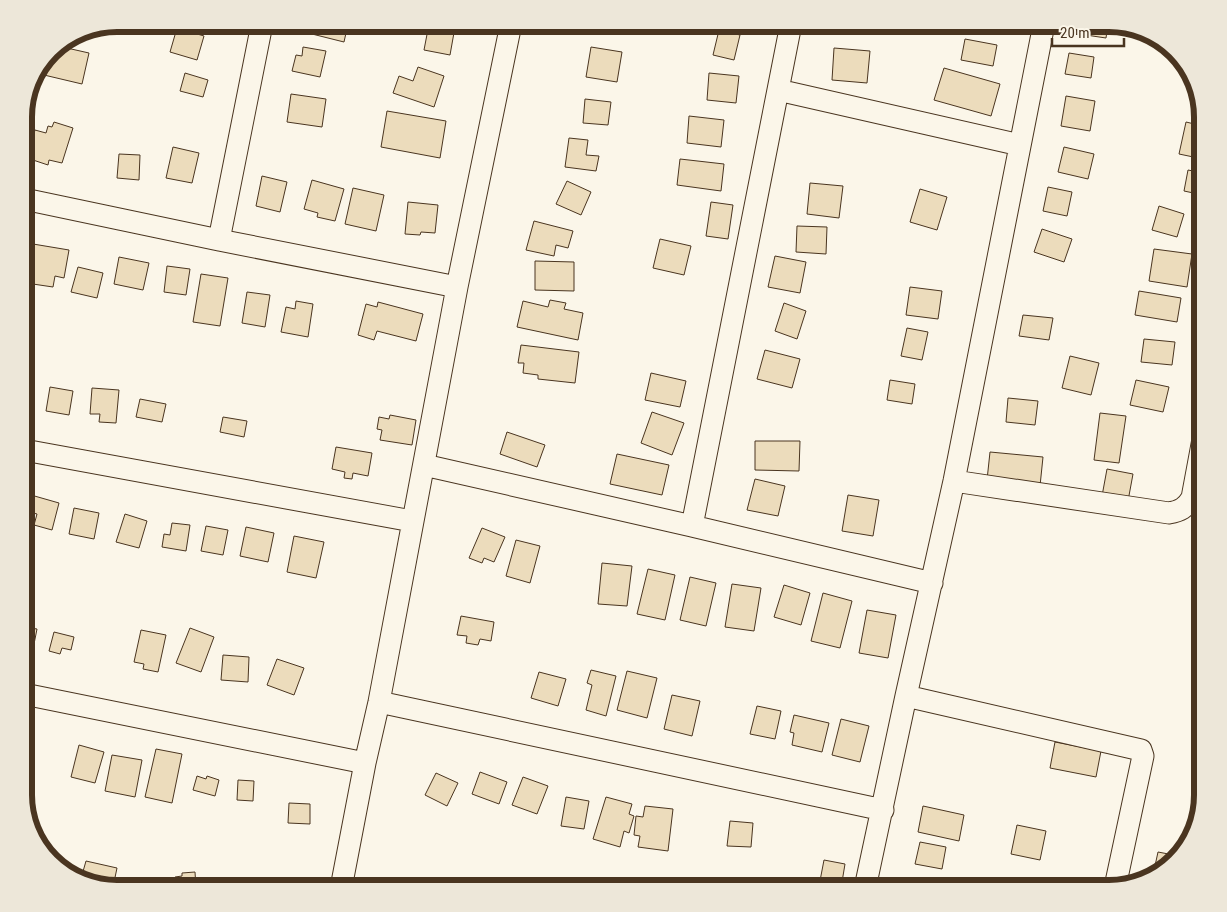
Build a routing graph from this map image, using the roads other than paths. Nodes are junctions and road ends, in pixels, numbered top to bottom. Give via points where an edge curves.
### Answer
1 (260, 32) edge
2 (509, 32) edge
3 (789, 32) edge
4 (1042, 32) edge
5 (778, 90) junction
6 (1020, 145) junction
7 (33, 201) edge
8 (219, 240) junction
9 (457, 287) junction
10 (33, 452) edge
11 (424, 465) junction
12 (954, 481) junction
13 (1194, 487) edge
14 (412, 521) junction
15 (692, 526) junction
16 (932, 583) junction
17 (33, 696) edge
18 (906, 696) junction
19 (379, 702) junction
20 (365, 763) junction
21 (882, 810) junction
22 (1118, 879) edge
23 (343, 880) edge
24 (867, 880) edge

1 - 8 street
2 - 9 street
3 - 5 street
4 - 6 street
5 - 6 street
5 - 15 street
6 - 12 street
7 - 8 street
8 - 9 street
9 - 11 street
10 - 14 street
11 - 14 street
11 - 15 street
12 - 13 street via 1169,513 1187,506
12 - 16 street
14 - 19 street
15 - 16 street
16 - 18 street
17 - 20 street
18 - 21 street
18 - 22 street via 1141,750 1143,756
19 - 20 street
19 - 21 street
20 - 23 street
21 - 24 street

